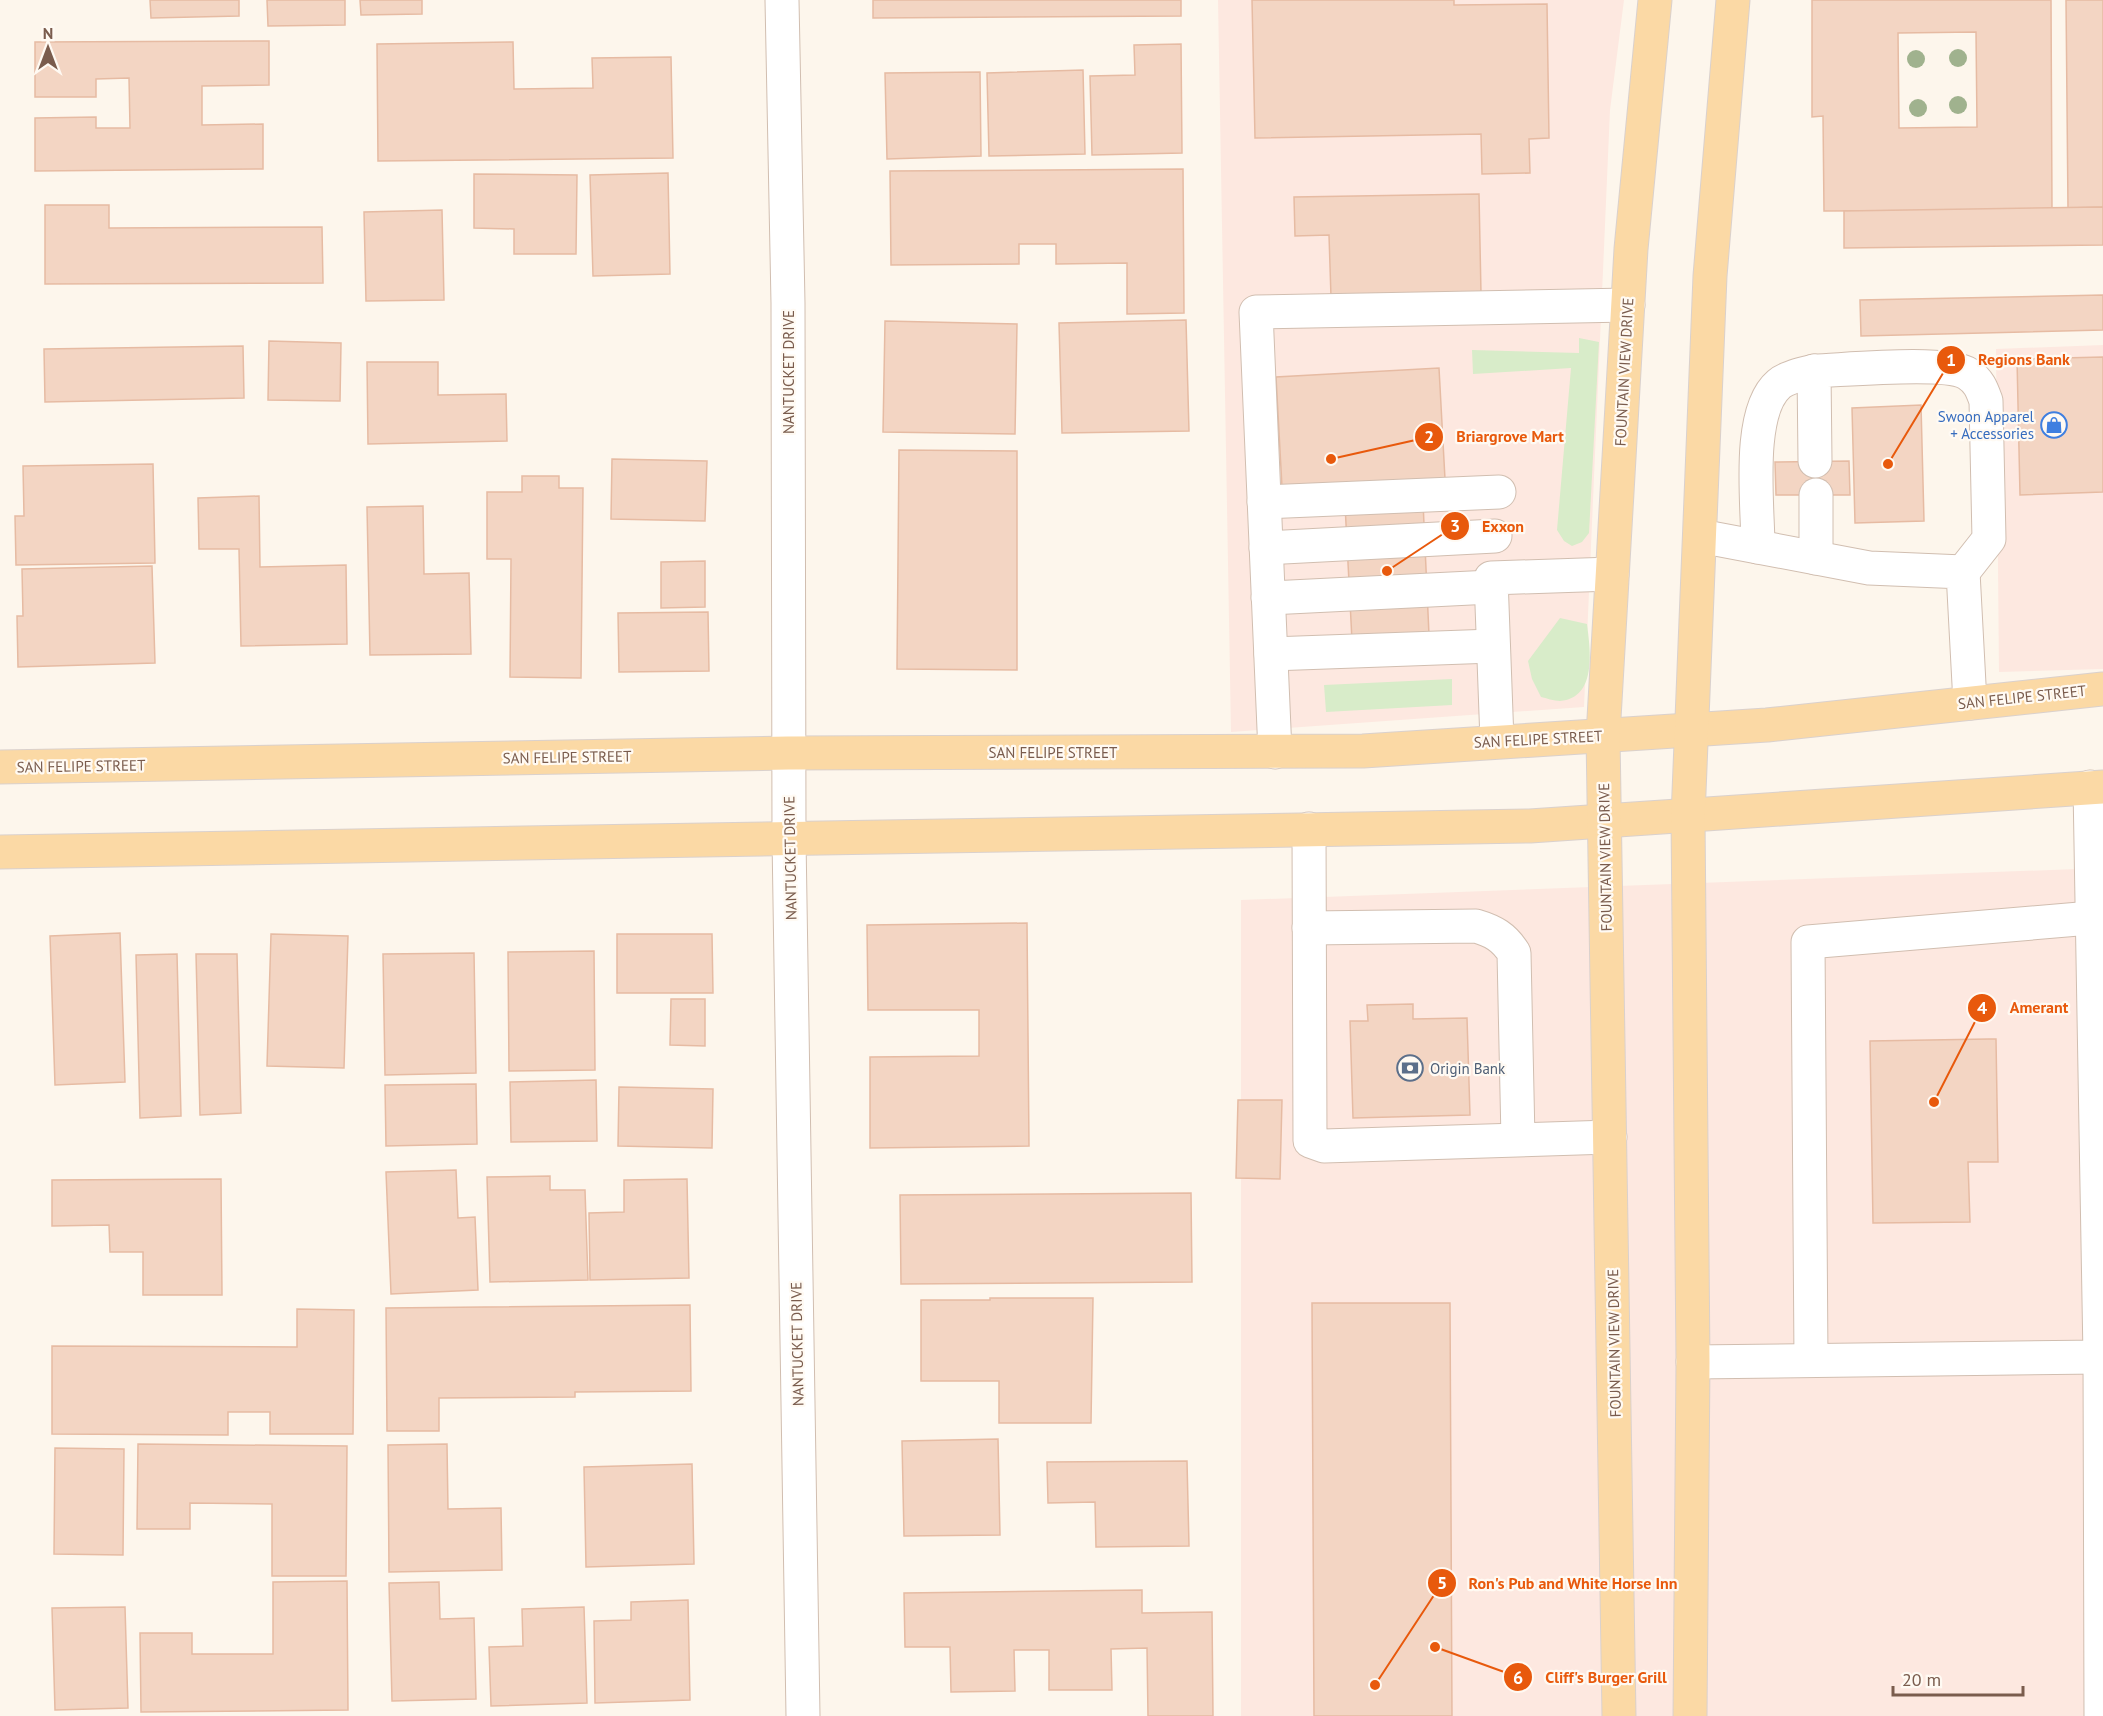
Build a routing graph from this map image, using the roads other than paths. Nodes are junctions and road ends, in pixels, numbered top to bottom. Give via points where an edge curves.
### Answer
1 (782, 0) edge
2 (1655, 0) edge
3 (1733, 0) edge
4 (1628, 305) junction
5 (1814, 371) junction
6 (1815, 461) dead end
7 (1499, 492) dead end
8 (1816, 495) dead end
9 (1264, 502) junction
10 (1495, 536) dead end
11 (1700, 536) junction
12 (1758, 547) junction
13 (1266, 548) junction
14 (1816, 558) junction
15 (1963, 572) junction
16 (1612, 574) junction
17 (1491, 587) junction
18 (1268, 598) junction
19 (1493, 646) junction
20 (1271, 654) junction
21 (2103, 689) edge
22 (1970, 703) junction
23 (1692, 730) junction
24 (1603, 736) junction
25 (1497, 741) junction
26 (1275, 752) junction
27 (788, 753) junction
28 (0, 767) edge
29 (2096, 787) edge
30 (1688, 817) junction
31 (1605, 821) junction
32 (1309, 829) junction
33 (789, 838) junction
34 (0, 852) edge
35 (2098, 917) edge
36 (1309, 928) junction
37 (1610, 1137) junction
38 (1518, 1139) junction
39 (2100, 1357) junction
40 (1811, 1360) junction
41 (1694, 1362) junction
42 (803, 1716) edge
43 (1619, 1716) edge
44 (1690, 1716) edge
45 (2101, 1716) edge

1 - 27 street, NANTUCKET DRIVE via 788,303
2 - 4 main road, FOUNTAIN VIEW DRIVE
3 - 11 main road via 1710,276
4 - 9 street via 1256,312
4 - 16 main road, FOUNTAIN VIEW DRIVE
5 - 6 street
5 - 12 street via 1779,383 1764,405 1757,431
5 - 15 street via 1945,367 1966,373 1979,384 1986,401 1989,539
7 - 9 street
8 - 14 street
9 - 13 street
10 - 13 street
11 - 12 street
11 - 23 main road
12 - 14 street
13 - 18 street
14 - 15 street via 1869,568
15 - 22 street
16 - 17 street via 1491,578
16 - 24 main road, FOUNTAIN VIEW DRIVE
17 - 18 street
17 - 19 street
18 - 20 street
19 - 20 street
19 - 25 street
20 - 26 street
21 - 22 main road, SAN FELIPE STREET
22 - 23 main road, SAN FELIPE STREET
23 - 24 main road, SAN FELIPE STREET
23 - 30 main road
24 - 25 main road, SAN FELIPE STREET
24 - 31 main road, FOUNTAIN VIEW DRIVE
25 - 26 main road, SAN FELIPE STREET via 1363,752
26 - 27 main road, SAN FELIPE STREET
27 - 28 main road, SAN FELIPE STREET
27 - 33 street, NANTUCKET DRIVE
29 - 30 main road
29 - 35 street
30 - 31 main road
30 - 41 main road
31 - 32 main road
31 - 37 main road, FOUNTAIN VIEW DRIVE
32 - 33 main road
32 - 36 street
33 - 34 main road
33 - 42 street, NANTUCKET DRIVE
35 - 39 street
35 - 40 street via 1808,942
36 - 38 street via 1476,926 1493,931 1506,941 1514,953
36 - 38 street via 1311,1141 1324,1146
37 - 38 street
37 - 43 main road, FOUNTAIN VIEW DRIVE
39 - 40 street
39 - 45 street
40 - 41 street
41 - 44 main road

